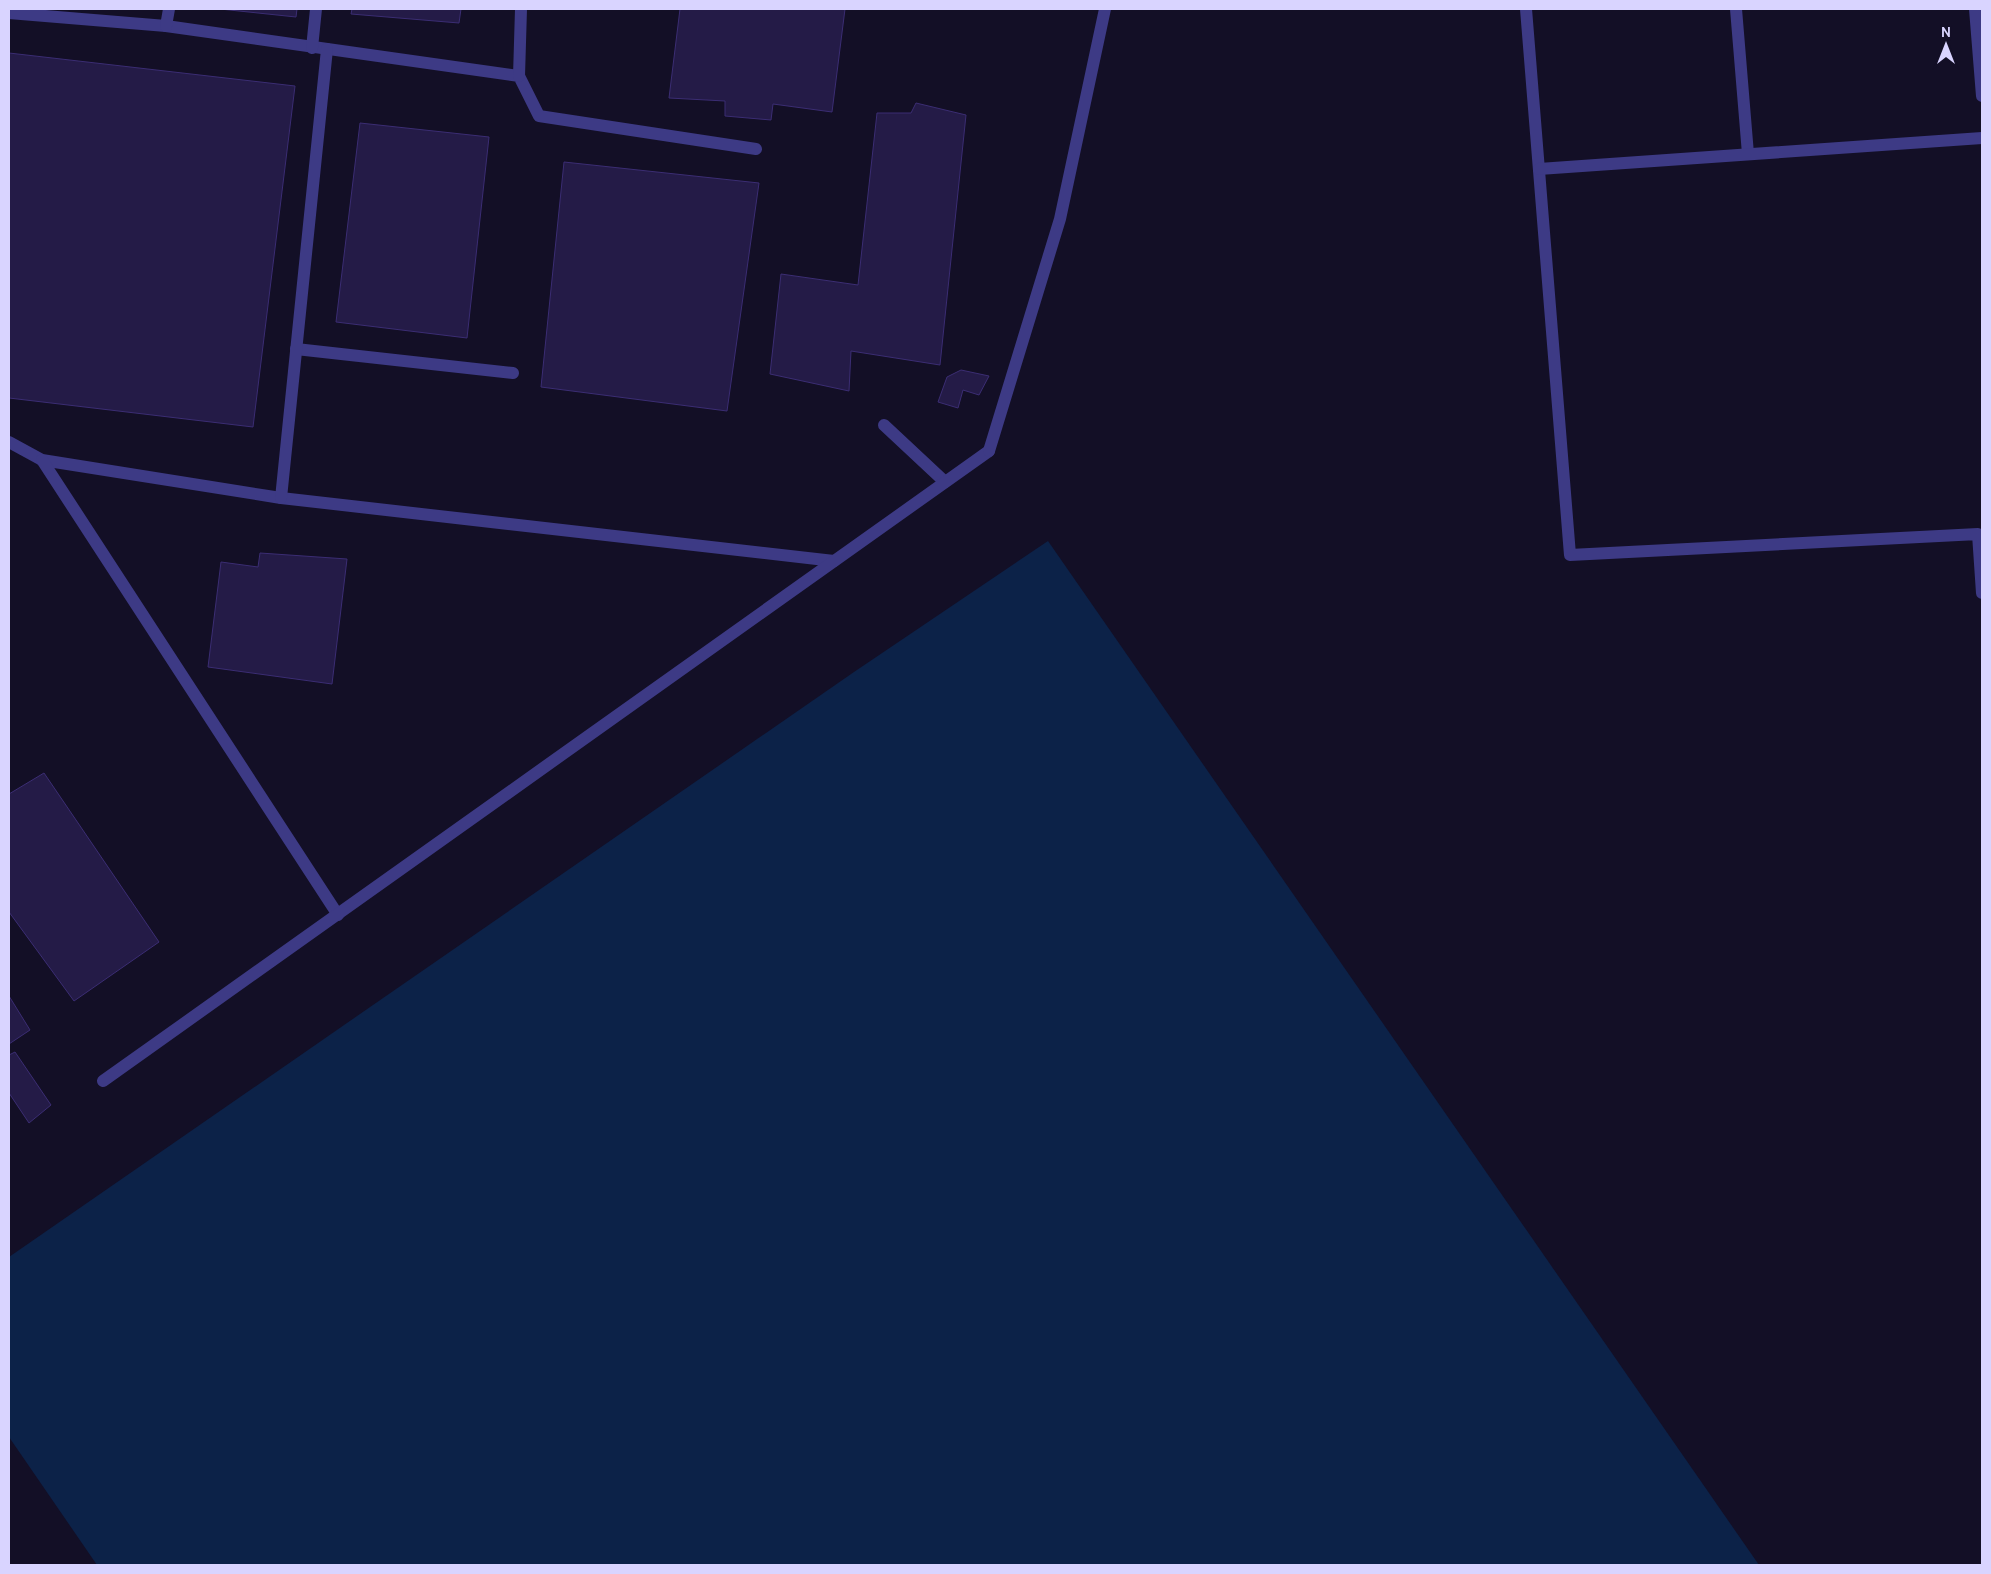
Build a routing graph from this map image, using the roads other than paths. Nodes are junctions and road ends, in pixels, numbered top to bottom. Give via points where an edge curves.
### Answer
1 (169, 9) edge
2 (316, 9) edge
3 (521, 9) edge
4 (1105, 9) edge
5 (1526, 9) edge
6 (1736, 9) edge
7 (1975, 9) edge
8 (9, 13) edge
9 (166, 26) junction
10 (312, 48) junction
11 (327, 50) junction
12 (519, 76) junction
13 (1982, 96) edge
14 (1982, 138) edge
15 (756, 149) dead end
16 (1748, 154) junction
17 (1539, 169) junction
18 (296, 349) junction
19 (513, 373) dead end
20 (884, 425) dead end
21 (9, 442) edge
22 (42, 460) junction
23 (945, 482) junction
24 (281, 498) junction
25 (1980, 534) edge
26 (834, 561) junction
27 (1982, 593) edge
28 (338, 915) junction
29 (103, 1082) dead end

1 - 9 street
2 - 10 street
3 - 12 street
4 - 23 street via 1060,219 989,451
5 - 17 street
6 - 16 street
7 - 13 street
8 - 9 street
9 - 10 street
10 - 11 street
11 - 12 street
11 - 18 street
12 - 15 street via 539,116
14 - 16 street
16 - 17 street
17 - 25 street via 1570,555
18 - 19 street
18 - 24 street
20 - 23 street
21 - 22 street
22 - 24 street
22 - 28 street
23 - 26 street
24 - 26 street
25 - 27 street
26 - 28 street
28 - 29 street

